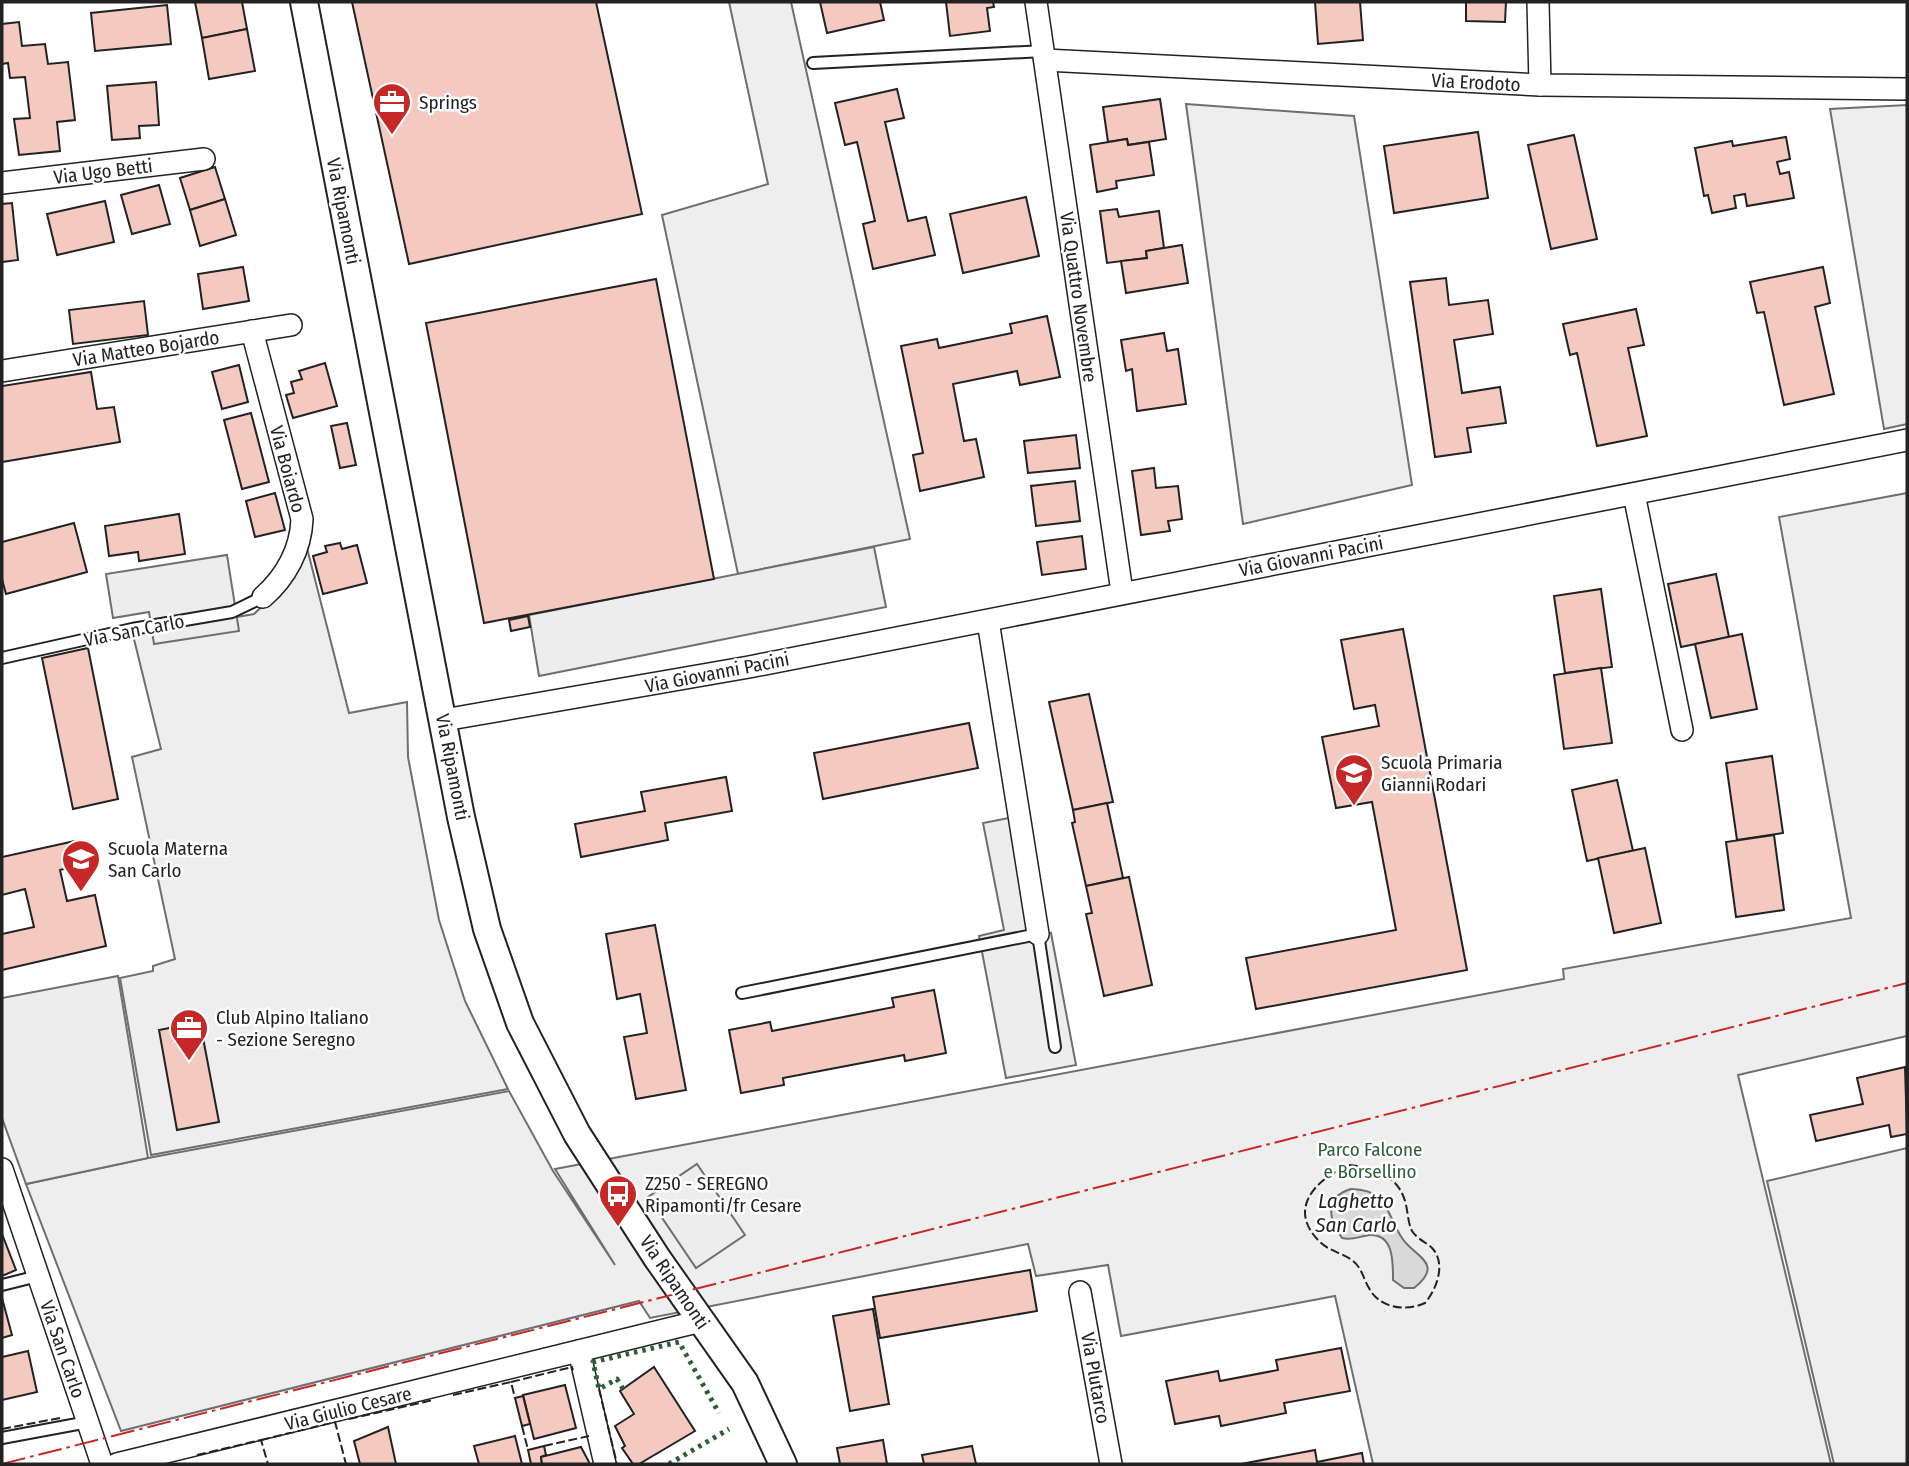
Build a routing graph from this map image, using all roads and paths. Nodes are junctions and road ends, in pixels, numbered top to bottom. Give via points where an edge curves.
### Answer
1 (304, 2) edge
2 (1036, 2) edge
3 (1538, 2) edge
4 (1044, 55) junction
5 (813, 63) dead end
6 (1540, 85) junction
7 (1907, 89) edge
8 (204, 159) dead end
9 (2, 183) edge
10 (291, 325) dead end
11 (252, 331) junction
12 (2, 371) edge
13 (1907, 440) edge
14 (1634, 494) junction
15 (1122, 592) junction
16 (263, 597) joint
17 (988, 621) junction
18 (2, 657) edge
19 (444, 720) junction
20 (1682, 730) dead end
21 (1038, 934) junction
22 (742, 993) dead end
23 (1055, 1048) dead end
24 (2, 1169) edge
25 (38, 1276) junction
26 (2, 1284) edge
27 (1080, 1292) dead end
28 (701, 1321) junction
29 (579, 1351) junction
30 (88, 1422) junction
31 (2, 1438) edge
32 (102, 1464) edge
33 (117, 1464) edge
34 (605, 1464) edge
35 (783, 1464) edge
36 (1111, 1464) edge

1 - 19 street, Via Ripamonti
2 - 4 street, Via Quattro Novembre
3 - 6 street
4 - 5 lane
4 - 6 street, Via Erodoto
4 - 15 street, Via Quattro Novembre
6 - 7 street, Via Erodoto
8 - 9 street, Via Ugo Betti
10 - 11 street, Via Matteo Bojardo
11 - 12 street, Via Matteo Bojardo
11 - 16 street, Via Boiardo via 302,519 291,561
13 - 14 street, Via Giovanni Pacini
14 - 15 street, Via Giovanni Pacini
14 - 20 street
15 - 17 street, Via Giovanni Pacini
16 - 18 lane, Via San Carlo via 232,612
17 - 19 street, Via Giovanni Pacini
17 - 21 street
19 - 28 street, Via Ripamonti via 487,929 520,1023 578,1134
21 - 22 lane
21 - 23 lane
24 - 25 street, Via San Carlo
25 - 26 lane, Via San Carlo
25 - 30 street, Via San Carlo
27 - 36 street, Via Plutarco
28 - 29 street, Via Giulio Cesare
28 - 35 street, Via Ripamonti via 745,1383
29 - 33 street, Via Giulio Cesare
29 - 34 street
30 - 31 lane, Via San Carlo
30 - 32 street, Via San Carlo

